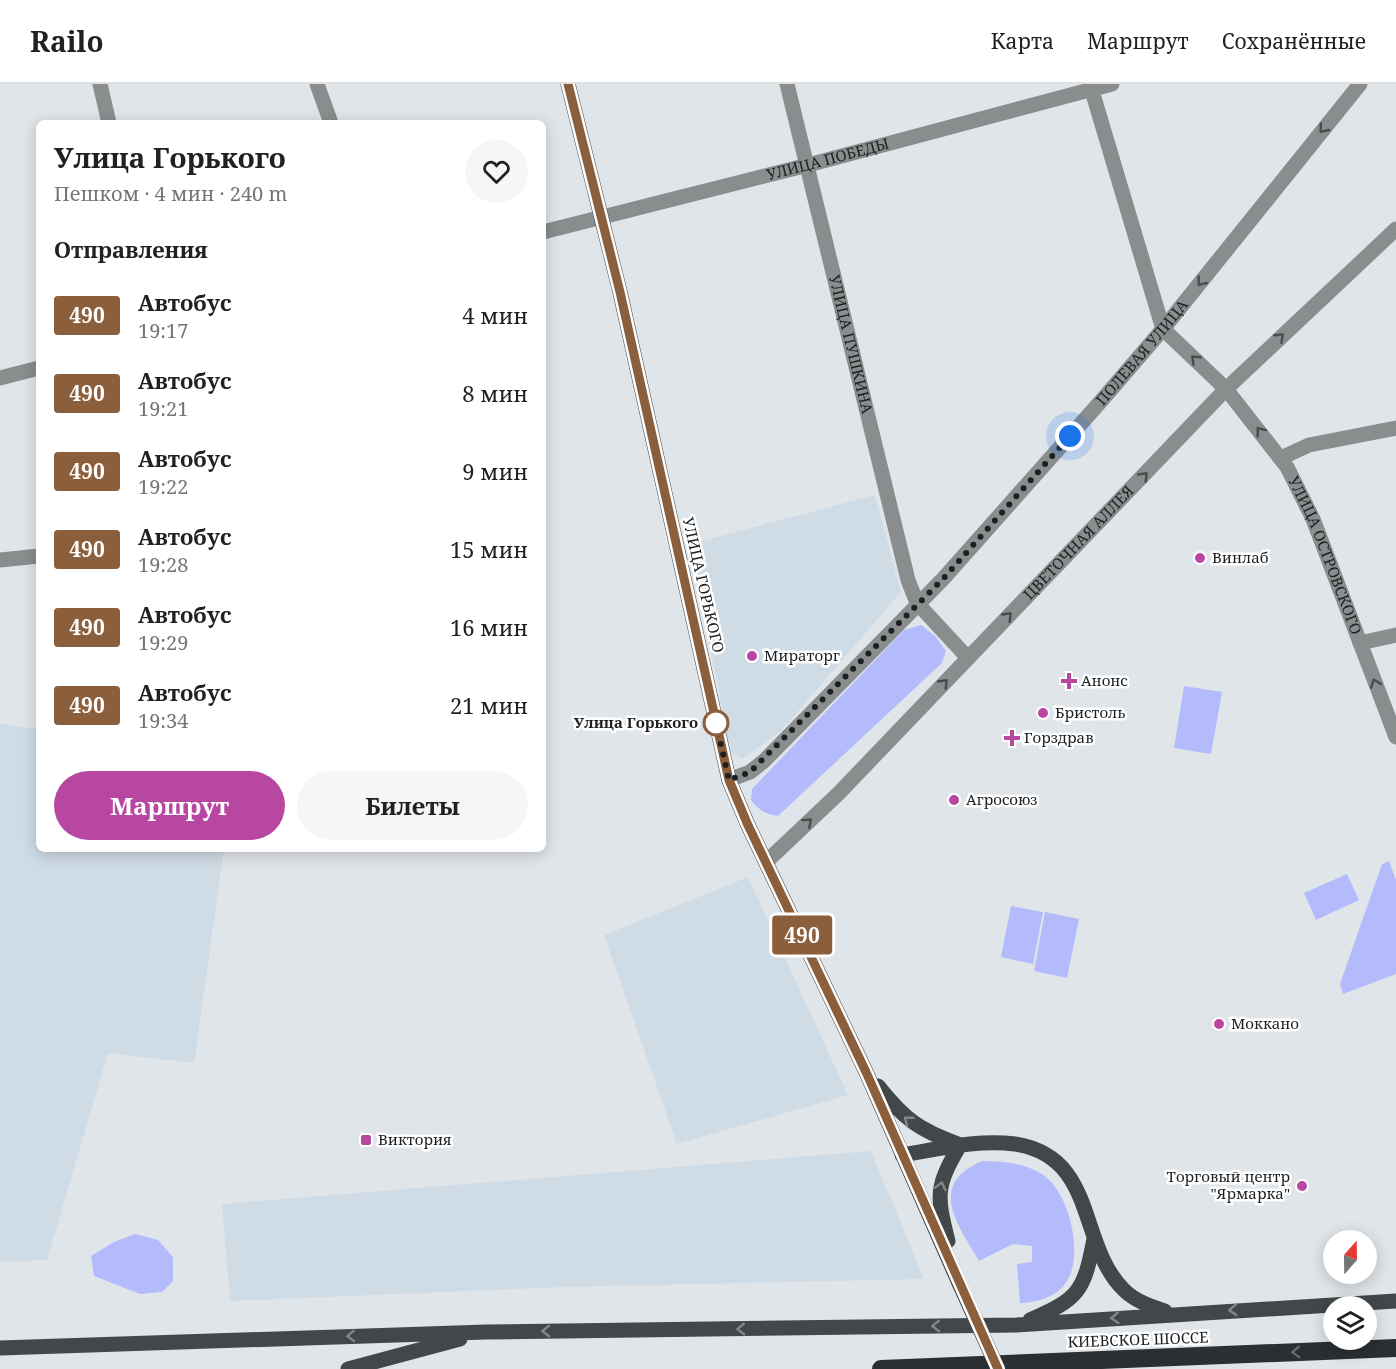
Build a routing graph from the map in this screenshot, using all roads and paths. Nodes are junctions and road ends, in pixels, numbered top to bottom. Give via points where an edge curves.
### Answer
1 (100, 84) edge
2 (317, 84) edge
3 (568, 84) edge
4 (787, 84) edge
5 (1112, 84) edge
6 (1360, 84) edge
7 (1091, 87) edge
8 (108, 120) edge
9 (330, 120) edge
10 (808, 165) junction
11 (599, 216) junction
12 (1396, 229) edge
13 (546, 231) edge
14 (1163, 329) junction
15 (36, 369) edge
16 (0, 378) edge
17 (1226, 389) junction
18 (1396, 428) edge
19 (1281, 458) junction
20 (36, 556) edge
21 (0, 560) edge
22 (917, 603) junction
23 (1396, 635) edge
24 (1359, 643) junction
25 (968, 658) junction
26 (1396, 737) edge
27 (729, 780) junction
28 (765, 862) junction
29 (866, 1072) junction
30 (960, 1145) junction
31 (902, 1155) junction
32 (1094, 1239) junction
33 (959, 1283) junction
34 (1396, 1301) edge
35 (1173, 1313) junction
36 (1016, 1325) junction
37 (486, 1332) junction
38 (0, 1348) edge
39 (1396, 1348) edge
40 (348, 1369) edge
41 (881, 1369) edge
42 (998, 1369) edge

1 - 8 street
2 - 9 street
3 - 11 main road, УЛИЦА ГОРЬКОГО
4 - 10 street, УЛИЦА ПУШКИНА
5 - 7 street, УЛИЦА ПОБЕДЫ
6 -> 14 street, ПОЛЕВАЯ УЛИЦА
7 - 10 street, УЛИЦА ПОБЕДЫ
7 - 14 street
10 - 11 street, УЛИЦА ПОБЕДЫ
10 - 22 street, УЛИЦА ПУШКИНА via 908,580
11 - 13 street, УЛИЦА ПОБЕДЫ
11 - 27 main road, УЛИЦА ГОРЬКОГО via 620,292
17 -> 12 street, ЦВЕТОЧНАЯ АЛЛЕЯ
17 -> 14 street, УЛИЦА ОСТРОВСКОГО
14 - 22 street, ПОЛЕВАЯ УЛИЦА via 943,579
15 - 16 street
19 -> 17 street, УЛИЦА ОСТРОВСКОГО
25 -> 17 street, ЦВЕТОЧНАЯ АЛЛЕЯ
18 - 19 street via 1308,445
19 - 24 street, УЛИЦА ОСТРОВСКОГО via 1313,519
20 - 21 street
22 - 25 street
22 - 27 street, ПОЛЕВАЯ УЛИЦА via 764,761
23 - 24 street
26 -> 24 street, УЛИЦА ОСТРОВСКОГО
28 -> 25 street, ЦВЕТОЧНАЯ АЛЛЕЯ via 838,794
27 - 28 main road, УЛИЦА ГОРЬКОГО
28 - 29 main road, УЛИЦА ГОРЬКОГО
30 -> 29 main road via 926,1132 903,1117
29 - 31 main road
30 - 31 main road
30 - 32 main road via 1013,1144 1055,1161 1079,1192
33 -> 30 main road via 939,1194 942,1179
31 - 33 main road
32 - 35 main road via 1124,1290 1146,1304
32 - 36 main road via 1086,1278 1074,1296 1056,1309
33 - 42 main road, bridge
34 -> 35 main road
35 -> 36 main road
36 -> 37 main road
37 -> 38 main road
37 - 40 main road
39 -> 41 highway, КИЕВСКОЕ ШОССЕ

